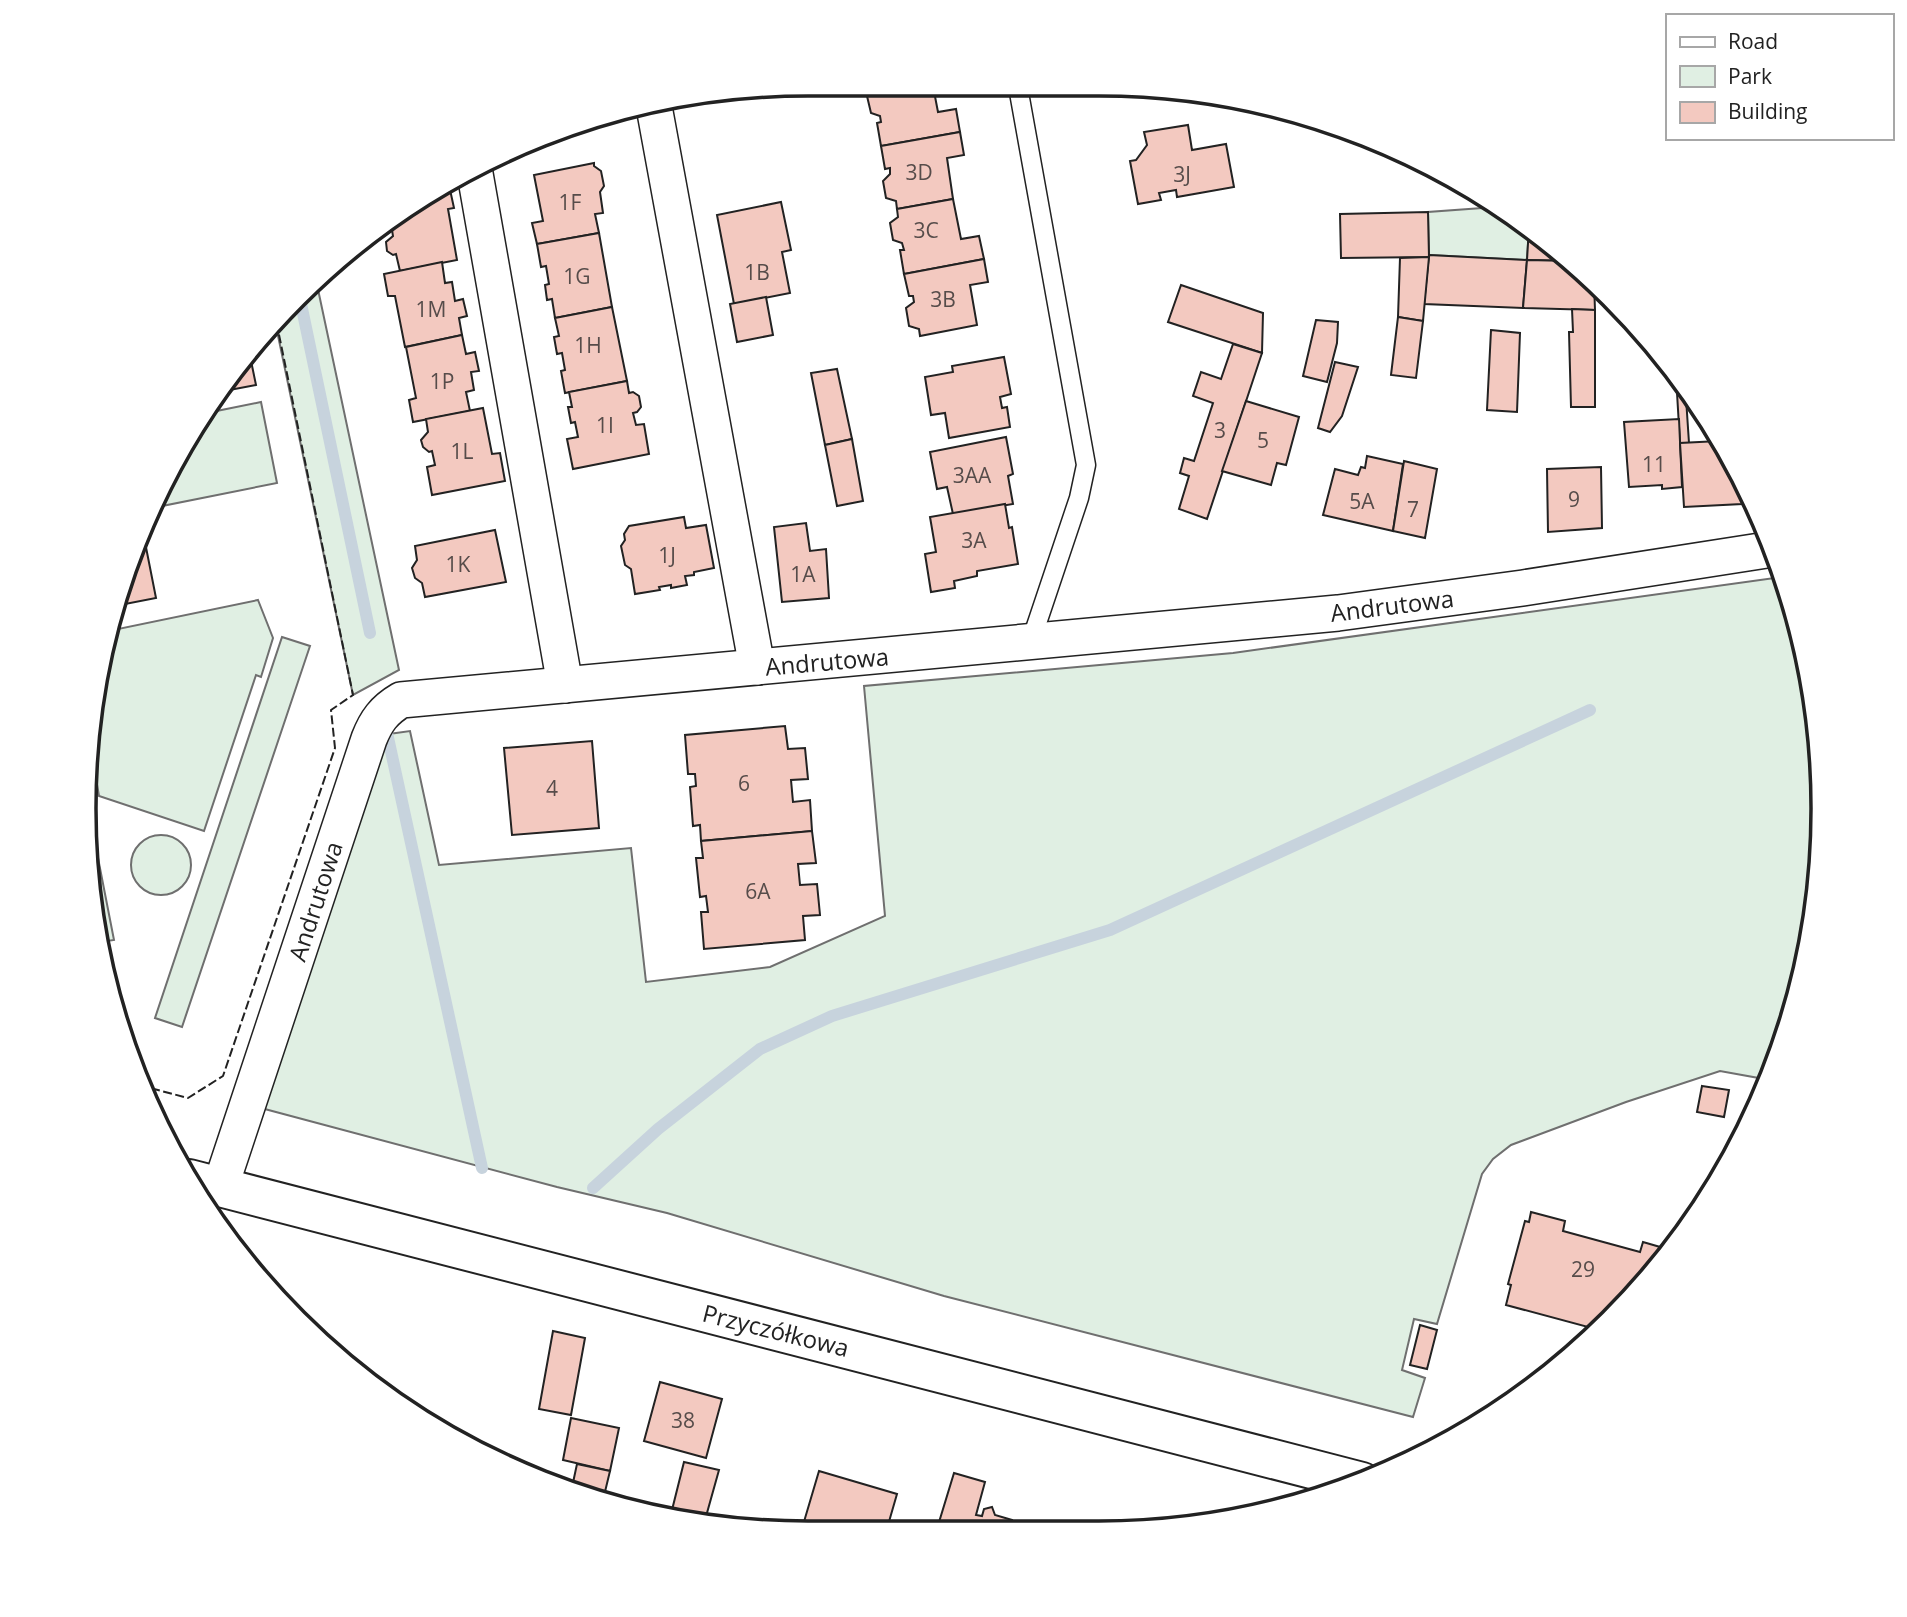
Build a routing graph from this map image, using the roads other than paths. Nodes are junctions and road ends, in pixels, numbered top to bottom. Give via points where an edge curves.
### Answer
1 (1020, 96) edge
2 (655, 114) edge
3 (476, 179) edge
4 (1763, 552) edge
5 (1031, 641) junction
6 (757, 667) junction
7 (565, 685) junction
8 (205, 1184) edge
9 (1343, 1477) edge

1 - 5 lane via 1086,465
2 - 6 street
3 - 7 street
4 - 5 street, Andrutowa via 1338,613
5 - 6 street, Andrutowa
6 - 7 street, Andrutowa
7 - 8 street, Andrutowa via 401,700 376,721
8 - 9 street, Przyczółkowa

